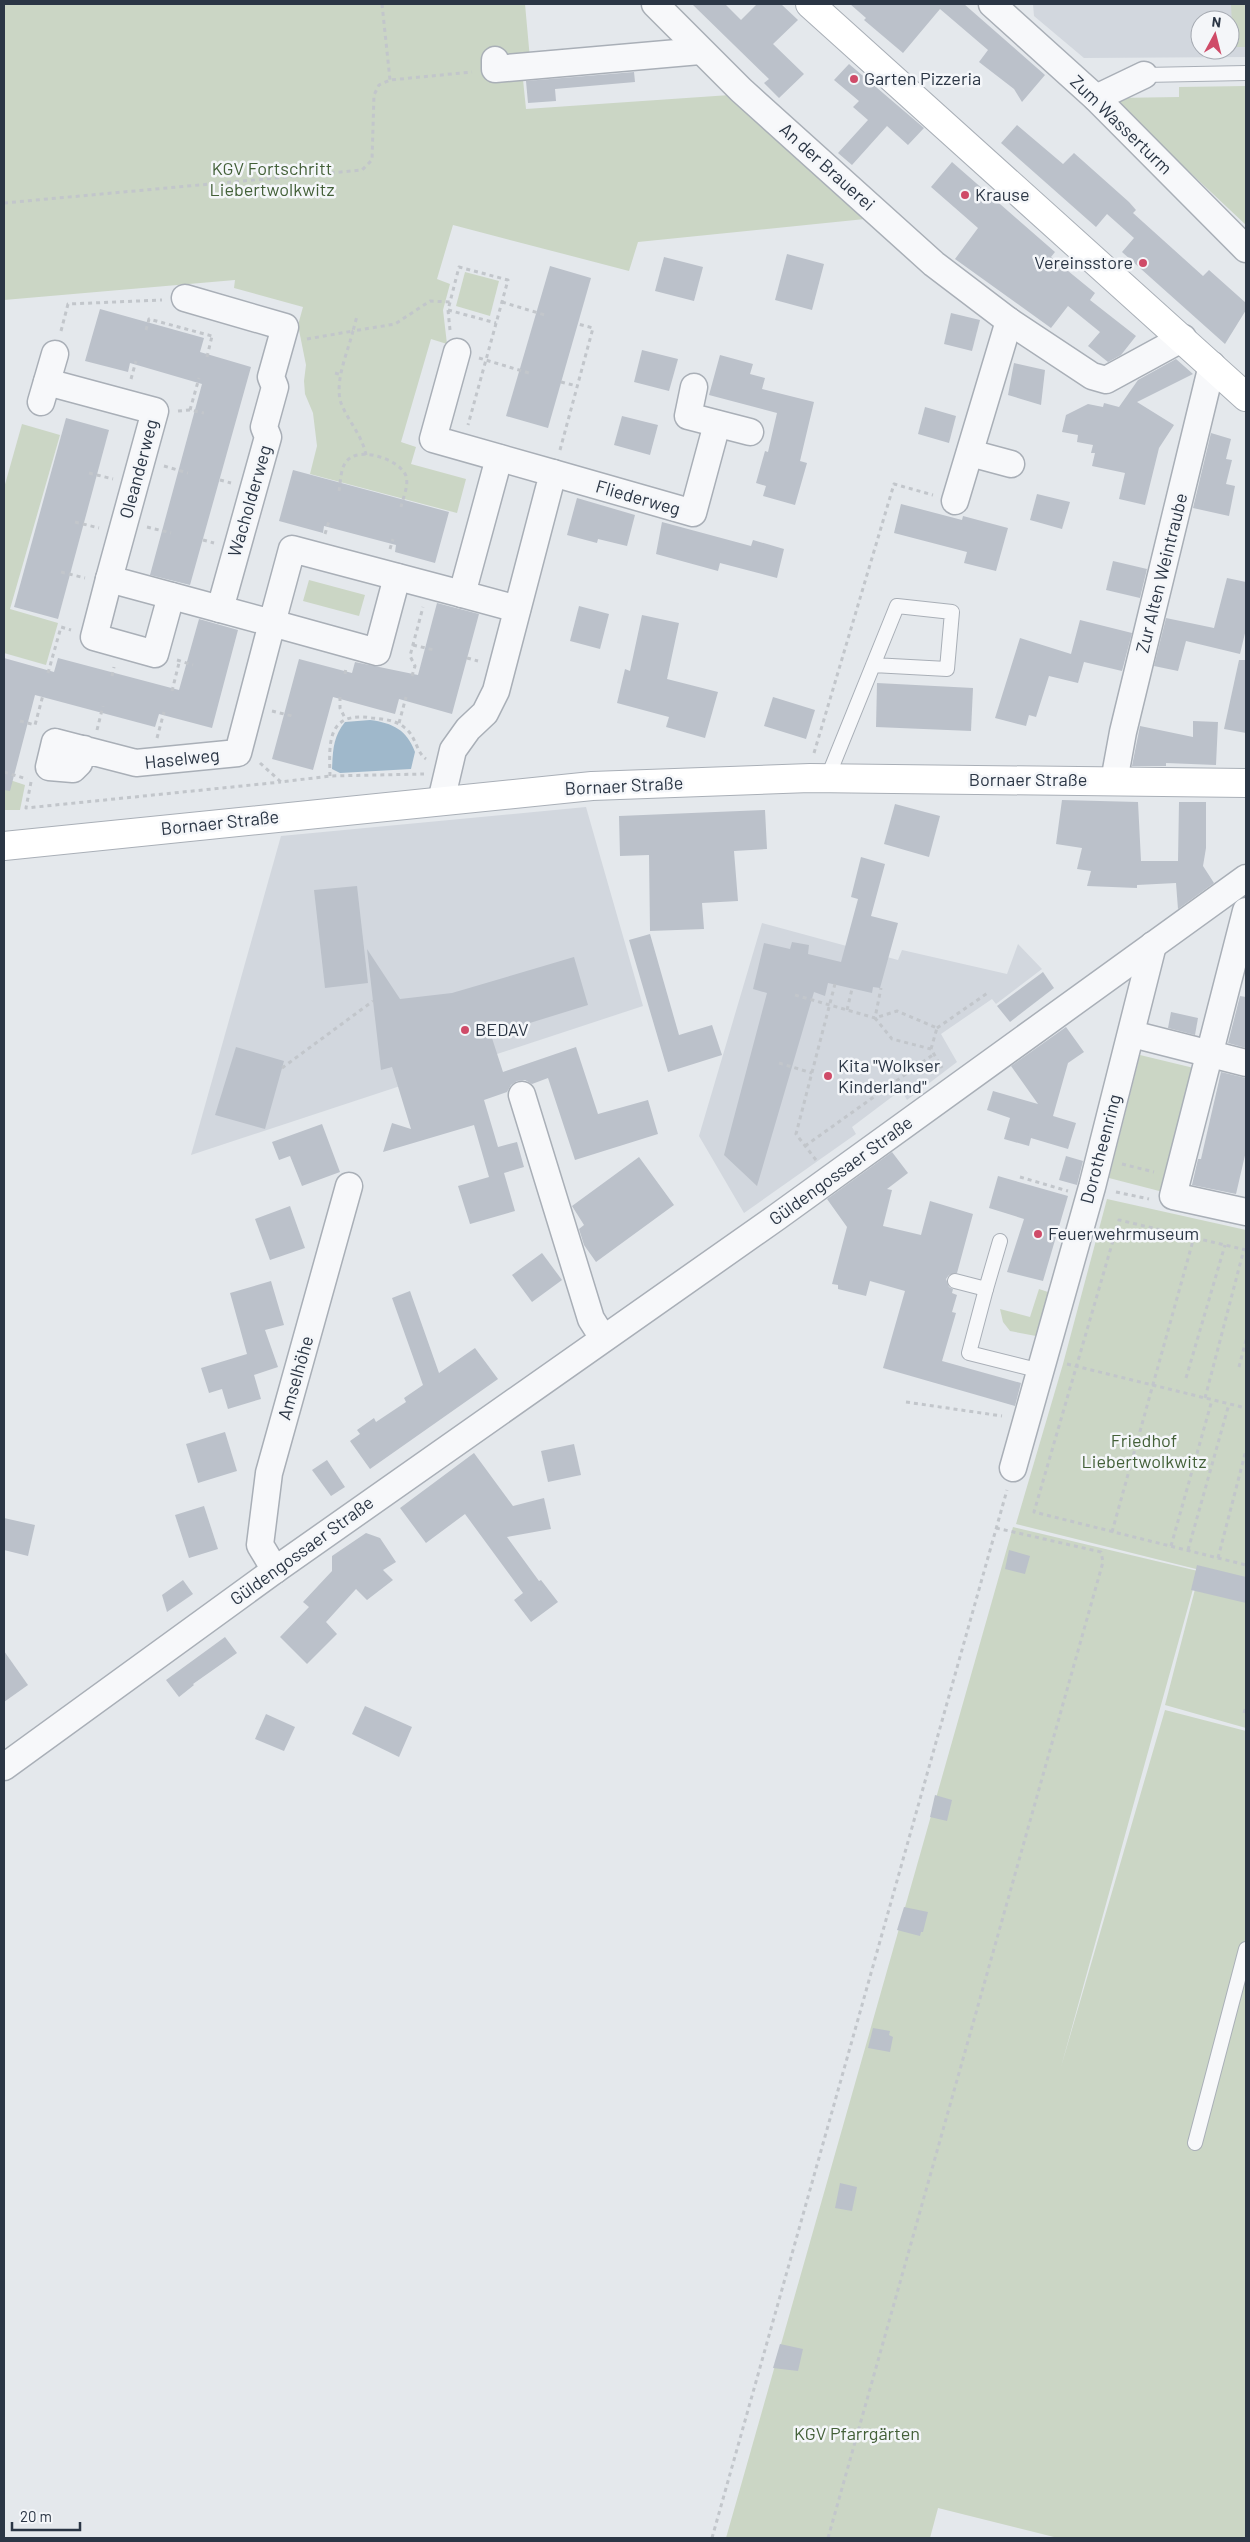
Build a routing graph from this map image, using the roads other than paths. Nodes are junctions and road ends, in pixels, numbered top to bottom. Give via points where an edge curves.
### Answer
1 (655, 4) edge
2 (810, 4) edge
3 (992, 4) edge
4 (700, 51) junction
5 (495, 65) road end
6 (1246, 73) edge
7 (1144, 75) joint
8 (1096, 98) junction
9 (1246, 249) edge
10 (185, 298) road end
11 (1008, 321) junction
12 (1183, 338) junction
13 (457, 352) road end
14 (55, 354) road end
15 (1212, 364) junction
16 (694, 387) dead end
17 (1246, 397) edge
18 (717, 424) junction
19 (750, 432) dead end
20 (970, 453) junction
21 (499, 458) junction
22 (1011, 464) dead end
23 (553, 473) junction
24 (955, 501) road end
25 (397, 577) junction
26 (110, 578) junction
27 (462, 594) junction
28 (171, 596) junction
29 (220, 609) junction
30 (517, 609) junction
31 (272, 623) junction
32 (873, 665) junction
33 (40, 773) road end
34 (439, 779) junction
35 (819, 779) junction
36 (1114, 781) junction
37 (1246, 783) edge
38 (4, 846) edge
39 (1246, 878) edge
40 (1246, 911) edge
41 (1153, 945) junction
42 (1132, 1034) junction
43 (1208, 1054) junction
44 (1246, 1063) edge
45 (522, 1096) dead end
46 (349, 1186) dead end
47 (1246, 1212) edge
48 (1000, 1241) dead end
49 (955, 1281) dead end
50 (986, 1289) junction
51 (603, 1338) junction
52 (1043, 1364) junction
53 (1013, 1468) road end
54 (274, 1570) junction
55 (5, 1764) edge
56 (1246, 1949) edge
57 (1195, 2142) dead end

1 - 4 street, An der Brauerei
2 - 12 main road
3 - 8 street, Zum Wasserturm
4 - 5 street
4 - 11 street, An der Brauerei via 934,264
6 - 7 lane
7 - 8 street
8 - 9 street, Zum Wasserturm
10 - 29 street, Wacholderweg via 285,327 271,377 275,387 264,427 268,437
11 - 12 street, An der Brauerei via 1092,376 1106,380
11 - 20 street
12 - 15 main road
13 - 21 street, Fliederweg via 433,439
14 - 26 street, Oleanderweg via 44,392 155,411
15 - 17 main road
15 - 36 street, Zur Alten Weintraube
16 - 18 street via 688,416
18 - 19 street
18 - 23 street, Fliederweg via 693,513
20 - 22 street
20 - 24 street
21 - 23 street, Fliederweg
21 - 27 street
23 - 30 street
25 - 27 street
25 - 31 street via 292,549
25 - 31 street via 377,652
26 - 28 street
26 - 28 street, Oleanderweg via 94,637 155,654
27 - 30 street
28 - 29 street
29 - 31 street
30 - 34 street via 496,692 485,713 453,750
31 - 33 street, Haselweg via 238,753 136,763 56,742
32 - 32 lane via 897,606 952,612 947,669
32 - 35 lane
34 - 35 main road, Bornaer Straße via 592,786
34 - 38 main road, Bornaer Straße
35 - 36 main road, Bornaer Straße
36 - 37 main road, Bornaer Straße
39 - 41 street, Güldengossaer Straße
40 - 43 street
41 - 42 street, Dorotheenring
41 - 51 street, Güldengossaer Straße via 777,1217
42 - 43 street
42 - 52 street, Dorotheenring
43 - 44 street
43 - 47 street via 1175,1187
45 - 51 street via 591,1318
46 - 54 street, Amselhöhe via 269,1473 260,1545
48 - 50 lane
49 - 50 lane
50 - 52 lane via 968,1353
51 - 54 street, Güldengossaer Straße
52 - 53 street, Dorotheenring
54 - 55 street, Güldengossaer Straße
56 - 57 lane

